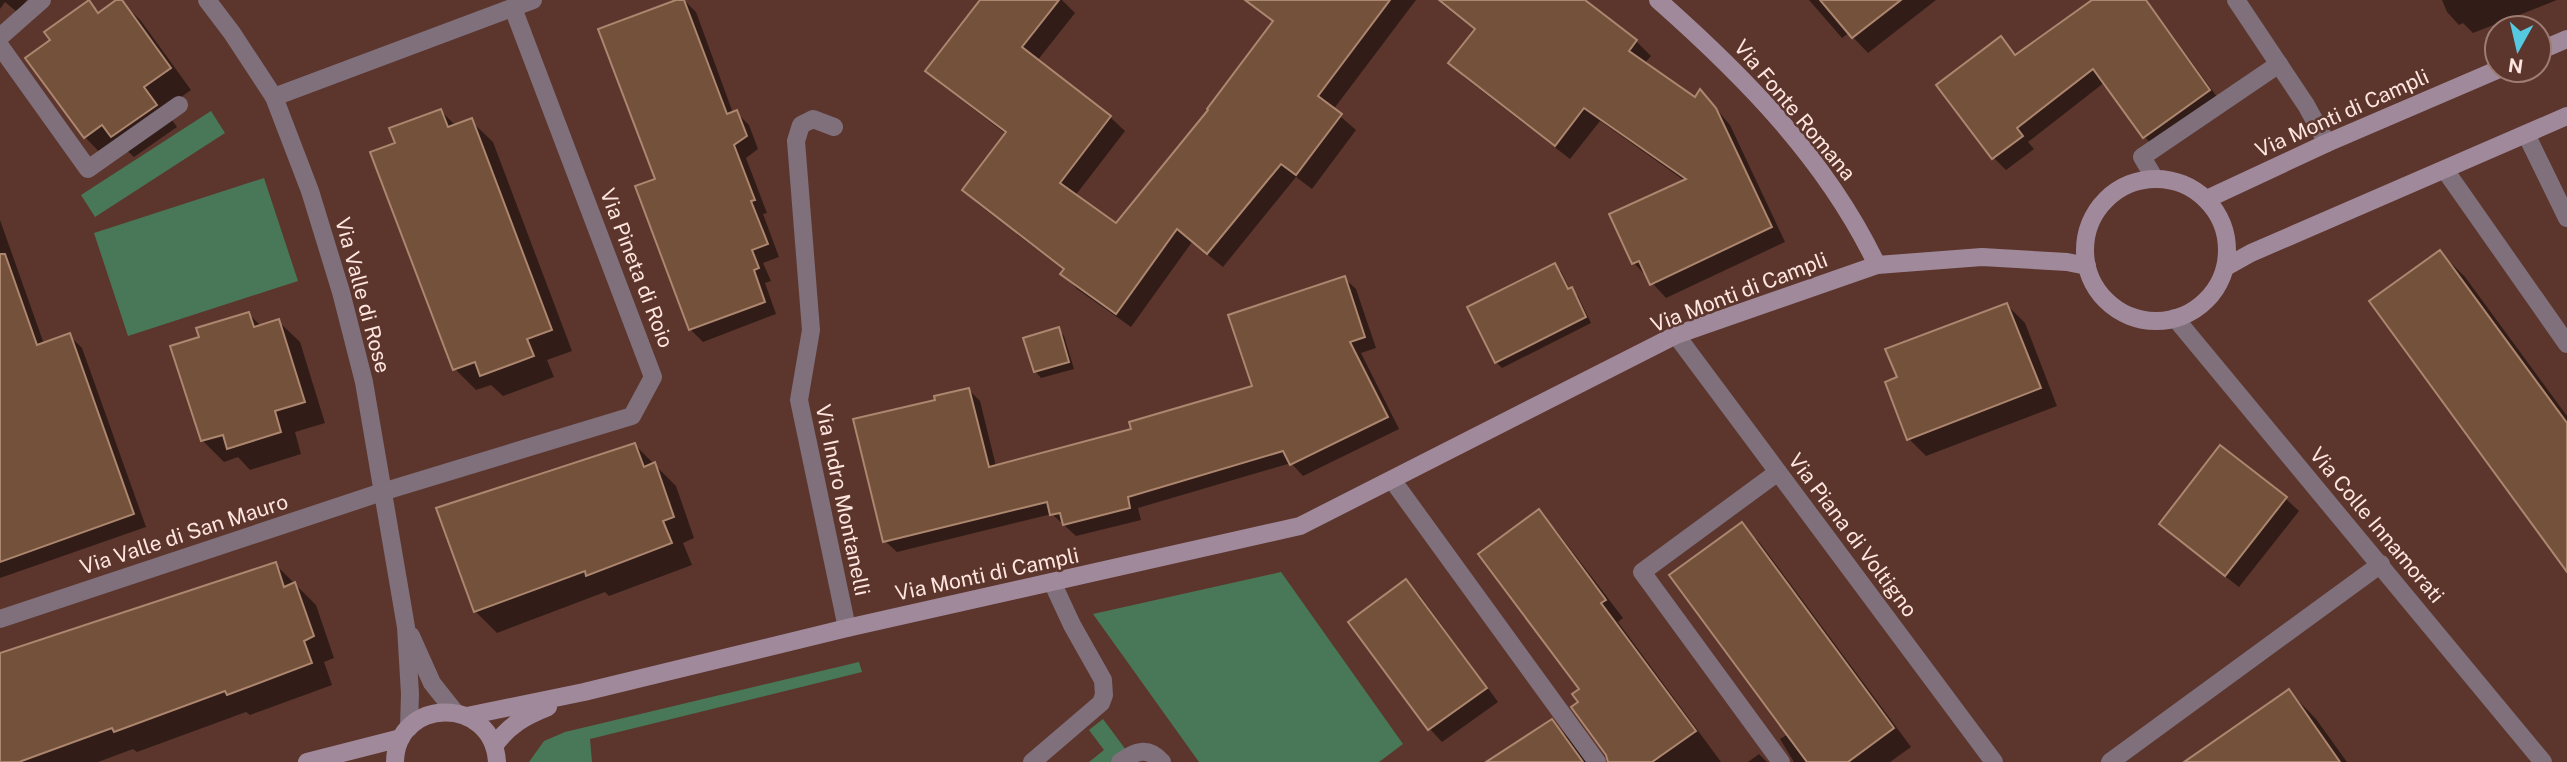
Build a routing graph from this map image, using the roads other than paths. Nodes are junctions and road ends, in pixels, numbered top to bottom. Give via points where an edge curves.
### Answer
1 (42, 0) edge
2 (207, 0) edge
3 (533, 0) edge
4 (1658, 0) edge
5 (2236, 0) edge
6 (513, 8) junction
7 (0, 37) edge
8 (0, 46) edge
9 (2279, 64) junction
10 (2483, 75) edge
11 (274, 97) junction
12 (179, 105) dead end
13 (2567, 116) edge
14 (834, 127) dead end
15 (2526, 134) junction
16 (2327, 143) junction
17 (2445, 170) junction
18 (2155, 179) junction
19 (2207, 199) junction
20 (2567, 218) edge
21 (1877, 265) junction
22 (2087, 266) junction
23 (2226, 267) junction
24 (2175, 318) junction
25 (1676, 335) junction
26 (2567, 344) edge
27 (1778, 472) junction
28 (1393, 481) junction
29 (382, 492) junction
30 (2381, 564) junction
31 (1053, 584) junction
32 (0, 619) edge
33 (406, 627) junction
34 (847, 628) junction
35 (584, 692) junction
36 (461, 714) junction
37 (405, 733) junction
38 (496, 754) edge
39 (307, 762) edge
40 (395, 762) edge
41 (1031, 762) edge
42 (1120, 762) edge
43 (1162, 762) edge
44 (1597, 762) edge
45 (1781, 762) edge
46 (1994, 762) edge
47 (2110, 762) edge
48 (2543, 762) edge

1 - 7 street
2 - 11 street, Via Valle di Rose
3 - 6 street
4 - 21 street, Via Fonte Romana via 1767,105 1836,191
5 - 9 street
6 - 11 street
6 - 29 street, Via Pineta di Roio via 653,377 632,416
8 - 12 street via 88,169
9 - 16 street
9 - 18 street via 2142,157
10 - 16 street, Via Monti di Campli
11 - 29 street, Via Valle di Rose via 310,191 341,292
13 - 15 street
14 - 34 street, Via Indro Montanelli via 813,119 800,125 796,142 811,330 799,400
15 - 17 street
15 - 20 street
16 - 19 street, Via Monti di Campli
17 - 23 street
17 - 26 street
18 - 19 street via 2183,184
18 - 22 street via 2128,185 2101,206 2086,239
19 - 23 street via 2225,231
21 - 22 street, Via Monti di Campli via 1982,257
21 - 25 street, Via Monti di Campli
22 - 24 street via 2096,287 2120,311 2153,320
23 - 24 street via 2207,299
24 - 30 street, Via Colle Innamorati
25 - 27 street, Via Piana di Voltigno
25 - 28 street, Via Monti di Campli
27 - 45 street via 1642,572
27 - 46 street, Via Piana di Voltigno
28 - 31 street, Via Monti di Campli via 1300,526
28 - 44 street
29 - 32 street, Via Valle di San Mauro
29 - 33 street, Via Valle di Rose
30 - 47 street
30 - 48 street, Via Colle Innamorati
31 - 34 street, Via Monti di Campli
31 - 41 street via 1103,680 1104,695 1101,703
33 - 36 street, Via Valle di Rose via 432,683
33 - 37 street, Via Valle di Rose via 410,694
34 - 35 street, Via Monti di Campli
35 - 36 street, Via Monti di Campli
35 - 38 street, Via Monti di Campli via 518,720 506,729
36 - 37 street, Via Monti di Campli via 430,714
36 - 38 street via 479,723
37 - 39 street
37 - 40 street
42 - 43 street via 1144,751

